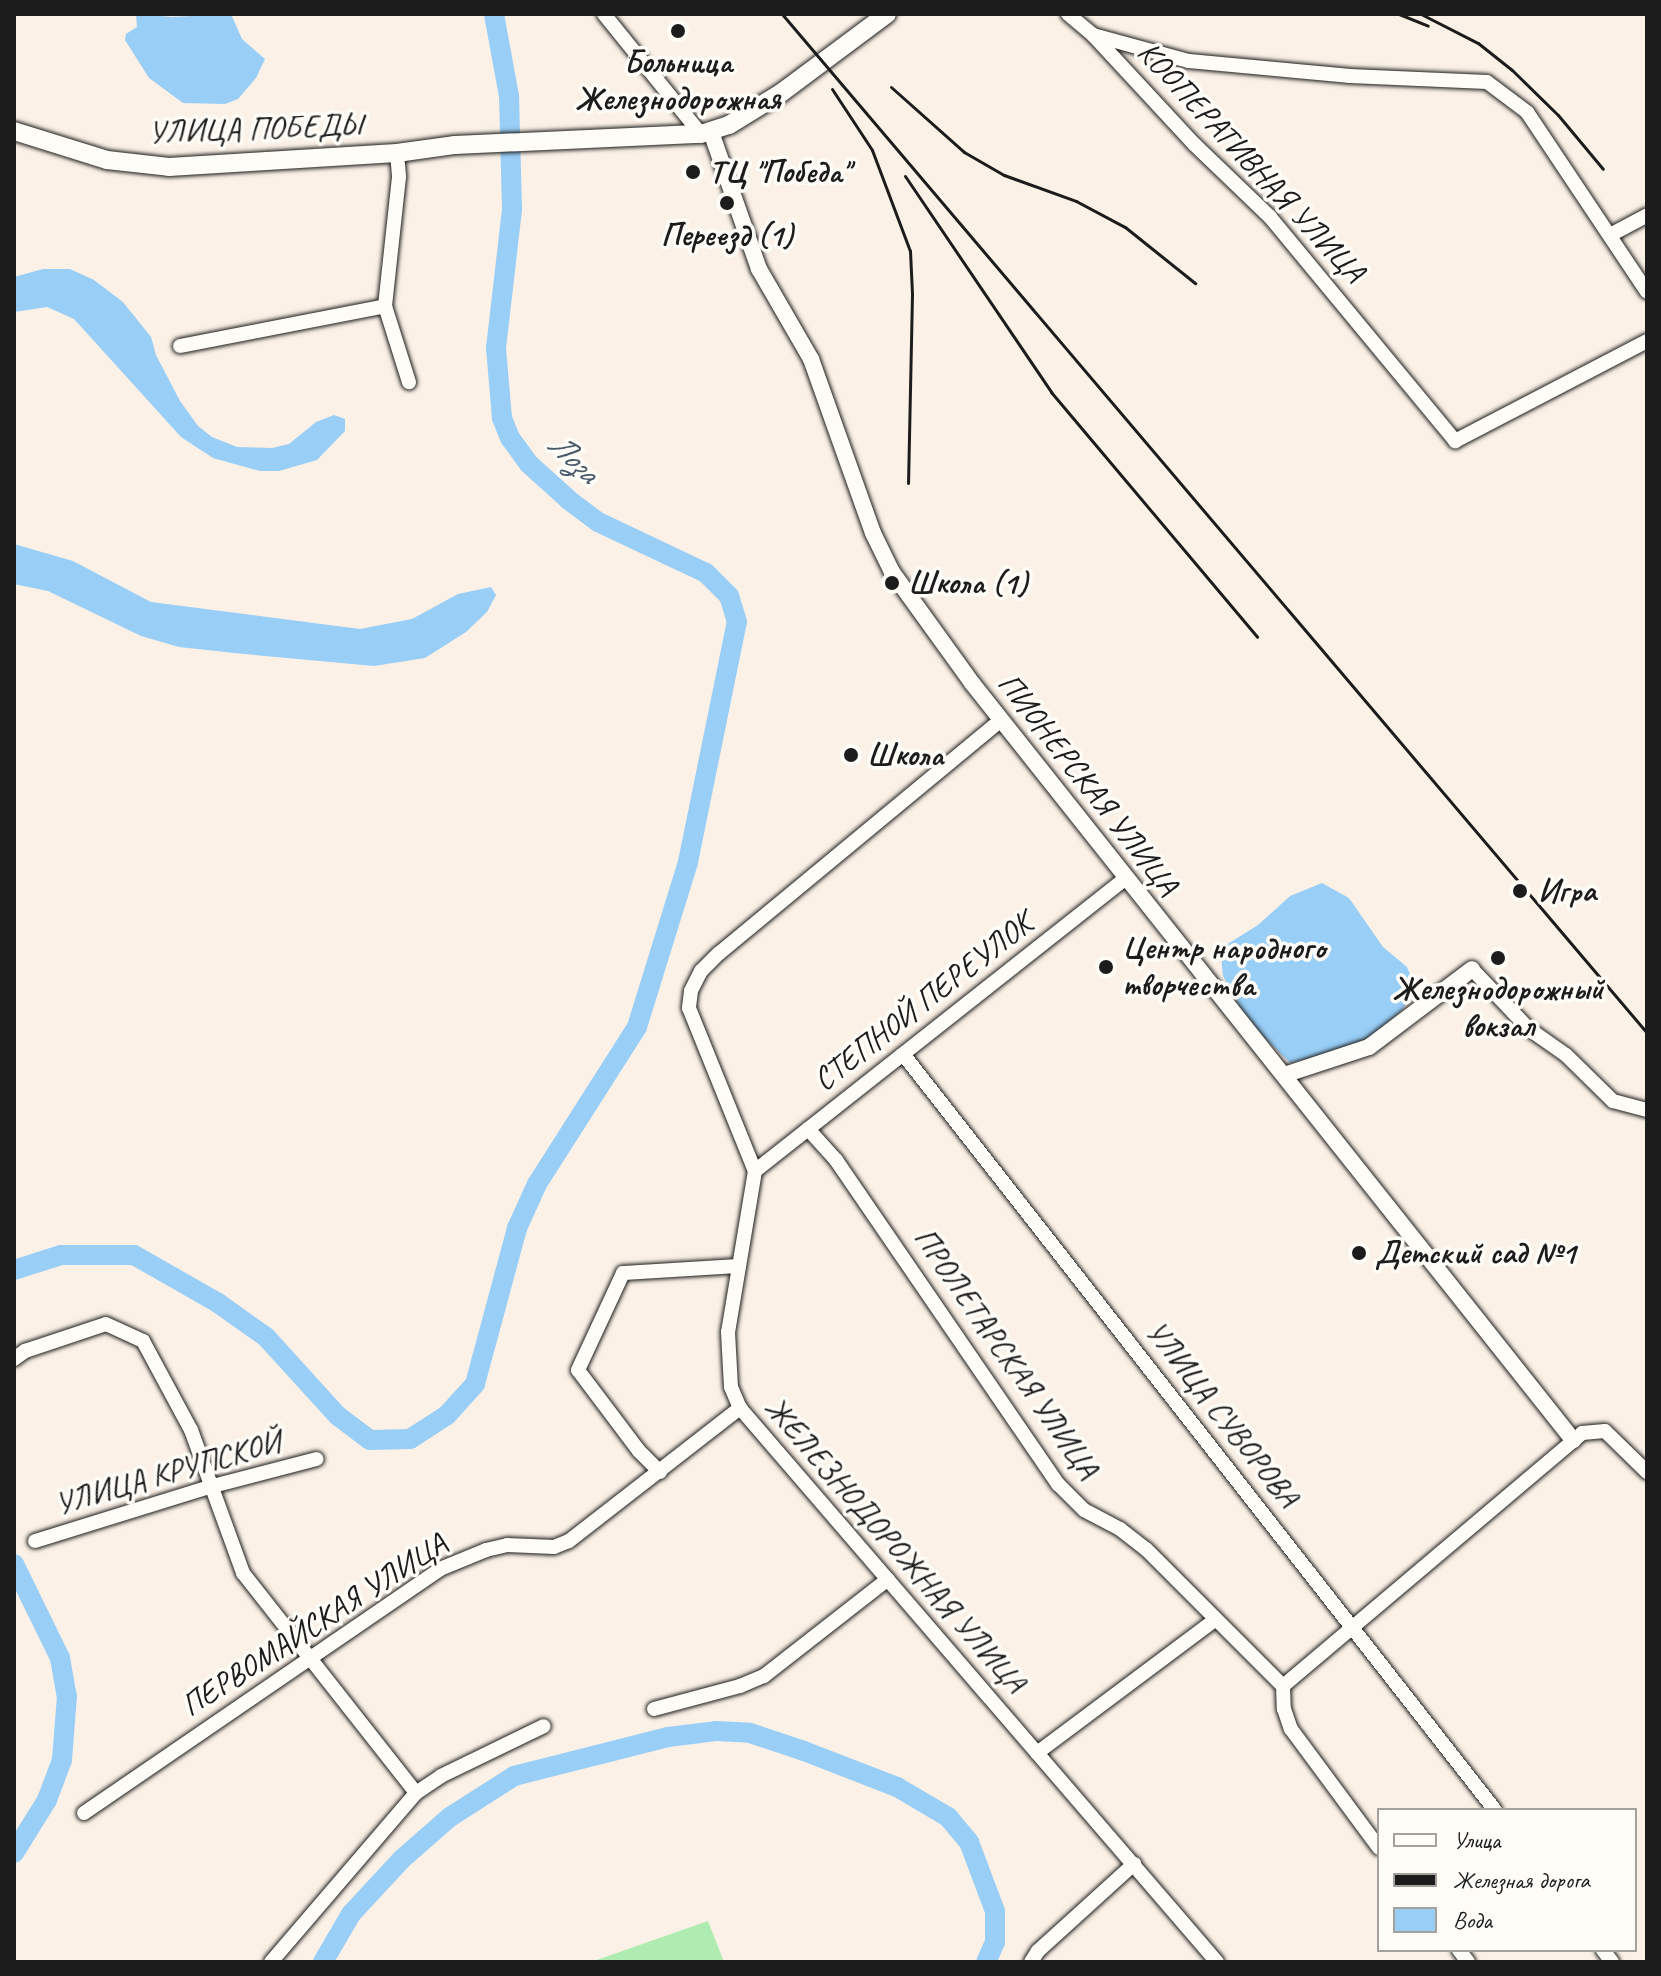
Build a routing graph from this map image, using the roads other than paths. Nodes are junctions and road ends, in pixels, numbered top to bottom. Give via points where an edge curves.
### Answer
1 (604, 14) edge
2 (1068, 14) edge
3 (884, 16) edge
4 (1093, 35) junction
5 (14, 131) edge
6 (706, 133) junction
7 (397, 153) junction
8 (1647, 215) edge
9 (1612, 234) junction
10 (1647, 292) edge
11 (385, 306) junction
12 (1647, 341) edge
13 (180, 346) dead end
14 (409, 382) dead end
15 (1001, 720) junction
16 (1126, 878) junction
17 (1472, 969) joint
18 (903, 1054) junction
19 (1284, 1075) junction
20 (1647, 1110) edge
21 (808, 1129) junction
22 (755, 1171) junction
23 (739, 1266) junction
24 (14, 1359) edge
25 (740, 1408) junction
26 (1573, 1440) junction
27 (317, 1459) dead end
28 (660, 1472) junction
29 (1647, 1472) edge
30 (213, 1486) junction
31 (35, 1541) dead end
32 (888, 1579) junction
33 (1215, 1620) junction
34 (1354, 1626) junction
35 (307, 1658) junction
36 (1283, 1686) junction
37 (654, 1709) dead end
38 (544, 1726) dead end
39 (1037, 1753) junction
40 (416, 1793) junction
41 (1493, 1808) edge
42 (84, 1813) dead end
43 (1377, 1845) edge
44 (1134, 1864) junction
45 (271, 1962) edge
46 (1031, 1962) edge
47 (1217, 1962) edge

1 - 6 street
2 - 4 street, КООПЕРАТИВНАЯ УЛИЦА
3 - 6 main road via 781,93
4 - 9 street via 1189,61 1487,82 1527,112
4 - 12 street, КООПЕРАТИВНАЯ УЛИЦА via 1270,217 1455,441
5 - 7 main road, УЛИЦА ПОБЕДЫ via 107,160 169,167
6 - 7 main road, УЛИЦА ПОБЕДЫ via 455,145
6 - 15 street, ПИОНЕРСКАЯ УЛИЦА via 759,269 819,379 879,546 919,612
7 - 11 street
8 - 9 street
9 - 10 street
11 - 13 street
11 - 14 street
15 - 16 street, ПИОНЕРСКАЯ УЛИЦА
15 - 22 street via 701,971 689,1008
16 - 18 street, СТЕПНОЙ ПЕРЕУЛОК
16 - 19 street, ПИОНЕРСКАЯ УЛИЦА
17 - 19 street via 1369,1047
17 - 20 street via 1529,1029 1566,1055 1613,1101
18 - 21 street, СТЕПНОЙ ПЕРЕУЛОК
18 - 34 street, УЛИЦА СУВОРОВА
19 - 26 street, ПИОНЕРСКАЯ УЛИЦА
21 - 22 street, СТЕПНОЙ ПЕРЕУЛОК
21 - 33 street, ПРОЛЕТАРСКАЯ УЛИЦА via 836,1160 1058,1484 1084,1510 1146,1549
22 - 23 street, ЖЕЛЕЗНОДОРОЖНАЯ УЛИЦА
23 - 25 street, ЖЕЛЕЗНОДОРОЖНАЯ УЛИЦА via 728,1370
23 - 28 street via 623,1273 578,1370
24 - 30 street via 106,1324 143,1341 191,1430
25 - 28 street, ПЕРВОМАЙСКАЯ УЛИЦА
25 - 32 street, ЖЕЛЕЗНОДОРОЖНАЯ УЛИЦА
26 - 29 street via 1593,1429 1605,1431
26 - 34 street
27 - 30 street, УЛИЦА КРУПСКОЙ
28 - 35 street, ПЕРВОМАЙСКАЯ УЛИЦА via 569,1541 554,1547 507,1545 461,1559
30 - 31 street, УЛИЦА КРУПСКОЙ
30 - 35 street via 243,1573
32 - 37 street via 764,1676
32 - 39 street, ЖЕЛЕЗНОДОРОЖНАЯ УЛИЦА
33 - 36 street, ПРОЛЕТАРСКАЯ УЛИЦА
33 - 39 street
34 - 36 street
34 - 41 street, УЛИЦА СУВОРОВА
35 - 40 street
35 - 42 street, ПЕРВОМАЙСКАЯ УЛИЦА
36 - 43 street via 1291,1729
38 - 40 street
39 - 44 street, ЖЕЛЕЗНОДОРОЖНАЯ УЛИЦА
40 - 45 street
44 - 46 street
44 - 47 street, ЖЕЛЕЗНОДОРОЖНАЯ УЛИЦА

